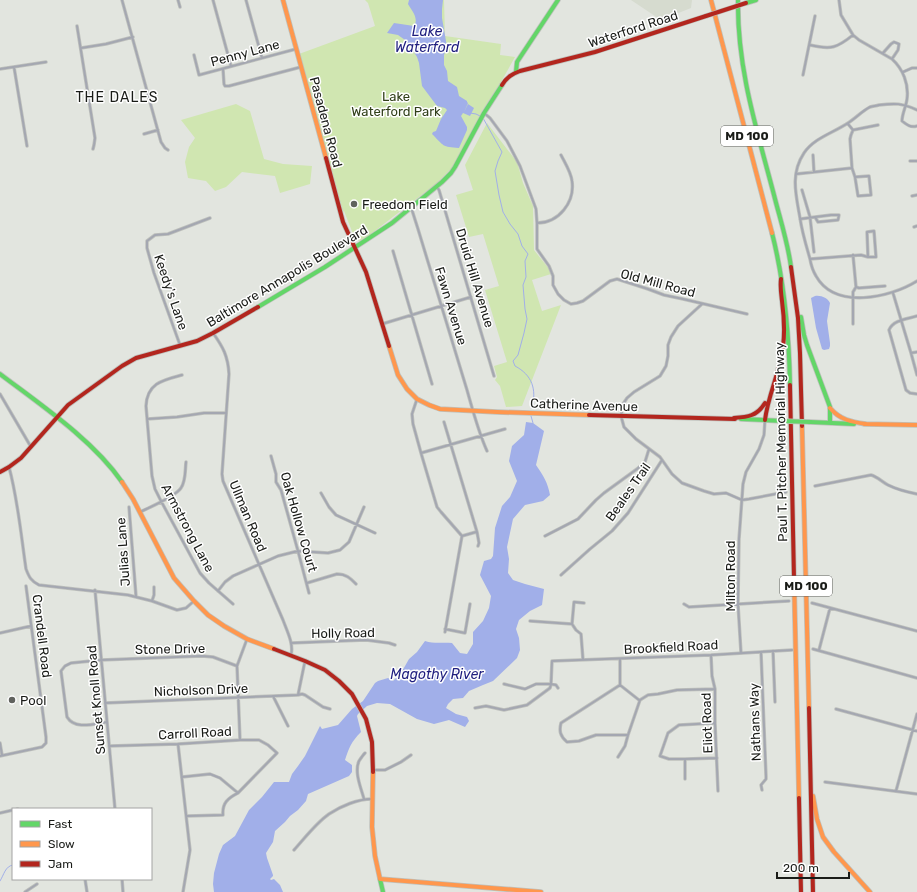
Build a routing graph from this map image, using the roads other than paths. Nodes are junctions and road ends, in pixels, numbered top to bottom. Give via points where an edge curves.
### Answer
1 (122, 0) edge
2 (178, 0) edge
3 (213, 0) edge
4 (246, 0) edge
5 (283, 0) edge
6 (558, 0) edge
7 (711, 0) edge
8 (738, 0) edge
9 (756, 0) edge
10 (839, 0) edge
11 (180, 7) dead end
12 (815, 16) dead end
13 (77, 26) dead end
14 (853, 35) junction
15 (133, 37) junction
16 (810, 45) junction
17 (81, 48) junction
18 (296, 49) junction
19 (883, 53) junction
20 (194, 55) dead end
21 (262, 58) junction
22 (892, 59) junction
23 (46, 62) dead end
24 (231, 66) junction
25 (14, 67) junction
26 (301, 67) junction
27 (224, 68) junction
28 (917, 68) edge
29 (0, 69) edge
30 (516, 72) junction
31 (902, 72) junction
32 (803, 75) dead end
33 (906, 105) junction
34 (917, 110) edge
35 (484, 112) junction
36 (848, 124) junction
37 (878, 126) dead end
38 (917, 126) edge
39 (158, 130) junction
40 (853, 130) junction
41 (144, 134) dead end
42 (27, 146) dead end
43 (93, 149) dead end
44 (168, 150) dead end
45 (561, 155) dead end
46 (813, 155) dead end
47 (910, 161) dead end
48 (917, 161) edge
49 (852, 168) junction
50 (814, 172) junction
51 (795, 174) junction
52 (855, 177) junction
53 (436, 186) junction
54 (802, 190) dead end
55 (917, 195) edge
56 (912, 196) dead end
57 (411, 207) junction
58 (810, 217) junction
59 (815, 217) junction
60 (210, 218) dead end
61 (800, 219) junction
62 (537, 223) junction
63 (355, 248) junction
64 (393, 251) dead end
65 (814, 252) dead end
66 (853, 255) junction
67 (868, 257) junction
68 (810, 259) junction
69 (781, 272) junction
70 (794, 280) junction
71 (917, 281) edge
72 (885, 286) dead end
73 (856, 287) junction
74 (893, 292) junction
75 (471, 297) junction
76 (853, 298) junction
77 (702, 304) junction
78 (441, 306) junction
79 (747, 314) dead end
80 (412, 315) junction
81 (917, 316) edge
82 (901, 320) junction
83 (382, 324) junction
84 (853, 324) dead end
85 (213, 333) junction
86 (180, 345) junction
87 (917, 352) edge
88 (911, 353) junction
89 (0, 374) edge
90 (182, 375) dead end
91 (917, 375) edge
92 (494, 376) dead end
93 (432, 384) dead end
94 (770, 393) junction
95 (917, 394) edge
96 (0, 395) edge
97 (417, 399) junction
98 (830, 407) junction
99 (473, 410) junction
100 (226, 413) junction
101 (621, 416) junction
102 (56, 418) junction
103 (734, 418) junction
104 (147, 419) junction
105 (765, 420) junction
106 (444, 422) dead end
107 (830, 422) junction
108 (866, 424) junction
109 (917, 425) edge
110 (505, 428) dead end
111 (480, 436) junction
112 (450, 445) junction
113 (32, 447) junction
114 (648, 449) junction
115 (487, 451) dead end
116 (421, 453) junction
117 (271, 456) dead end
118 (662, 460) junction
119 (186, 462) dead end
120 (9, 467) junction
121 (0, 472) edge
122 (815, 486) dead end
123 (786, 492) dead end
124 (321, 493) dead end
125 (917, 494) edge
126 (742, 500) junction
127 (161, 502) junction
128 (129, 507) dead end
129 (364, 507) dead end
130 (140, 512) junction
131 (357, 524) junction
132 (477, 532) junction
133 (375, 533) dead end
134 (462, 536) junction
135 (545, 536) dead end
136 (478, 546) dead end
137 (298, 550) junction
138 (259, 565) junction
139 (561, 575) dead end
140 (307, 583) junction
141 (356, 584) dead end
142 (26, 586) dead end
143 (154, 587) dead end
144 (95, 590) junction
145 (218, 591) junction
146 (309, 593) dead end
147 (136, 596) junction
148 (152, 601) junction
149 (194, 601) junction
150 (789, 601) dead end
151 (584, 603) dead end
152 (812, 603) dead end
153 (232, 604) dead end
154 (470, 604) dead end
155 (684, 604) dead end
156 (738, 604) junction
157 (830, 608) junction
158 (530, 621) dead end
159 (572, 624) junction
160 (31, 626) junction
161 (917, 631) edge
162 (0, 633) edge
163 (247, 639) junction
164 (291, 643) junction
165 (395, 645) dead end
166 (813, 649) dead end
167 (792, 650) dead end
168 (819, 650) junction
169 (773, 651) junction
170 (761, 652) junction
171 (741, 653) junction
172 (710, 655) junction
173 (291, 656) junction
174 (620, 659) junction
175 (101, 660) junction
176 (583, 660) junction
177 (305, 661) junction
178 (237, 666) junction
179 (917, 678) edge
180 (504, 684) dead end
181 (551, 684) junction
182 (620, 685) junction
183 (558, 688) dead end
184 (715, 689) junction
185 (298, 695) junction
186 (273, 696) junction
187 (238, 698) junction
188 (640, 700) junction
189 (775, 702) dead end
190 (105, 703) junction
191 (475, 708) dead end
192 (330, 709) dead end
193 (809, 709) junction
194 (836, 709) dead end
195 (917, 714) edge
196 (106, 722) junction
197 (715, 723) junction
198 (288, 726) dead end
199 (913, 730) junction
200 (917, 732) edge
201 (628, 735) junction
202 (240, 740) junction
203 (0, 743) edge
204 (178, 744) junction
205 (109, 746) junction
206 (365, 753) dead end
207 (411, 755) dead end
208 (1, 756) edge
209 (618, 757) dead end
210 (717, 758) junction
211 (685, 759) junction
212 (373, 770) junction
213 (182, 776) junction
214 (685, 779) dead end
215 (825, 782) dead end
216 (762, 790) dead end
217 (718, 791) dead end
218 (896, 791) junction
219 (238, 793) junction
220 (917, 794) edge
221 (364, 799) junction
222 (372, 799) junction
223 (115, 808) edge
224 (12, 810) edge
225 (0, 813) edge
226 (187, 816) junction
227 (294, 850) dead end
228 (380, 879) junction
229 (85, 880) edge
230 (122, 880) edge
231 (36, 884) dead end
232 (504, 890) edge
233 (801, 891) edge
234 (869, 891) edge
235 (25, 892) edge
236 (87, 892) edge
237 (123, 892) edge
238 (183, 892) edge
239 (383, 892) edge
240 (541, 892) edge
241 (813, 892) edge

1 - 15 street
2 - 11 street
3 - 24 street
4 - 21 street
5 - 18 main road, Pasadena Road
6 - 30 main road, Baltimore Annapolis Boulevard via 517,62
7 - 69 main road, Paul T. Pitcher Memorial Highway / MD 100
8 - 70 main road, Paul T. Pitcher Memorial Highway / MD 100 via 740,50 746,85
9 - 30 main road, Waterford Road, bridge via 595,52
10 - 14 street via 841,15
12 - 16 street
13 - 17 street
14 - 16 street via 838,46 830,48
14 - 19 street
15 - 17 street
15 - 39 street
16 - 32 street
17 - 43 street via 95,138
18 - 21 street, Penny Lane
18 - 26 main road, Pasadena Road
19 - 22 street
19 - 22 street via 894,42 898,44 898,50
20 - 27 street, Penny Lane via 199,75
21 - 24 street, Penny Lane
22 - 31 street
23 - 25 street
24 - 27 street, Penny Lane
25 - 29 street
25 - 42 street
26 - 27 street via 229,86 224,84
26 - 63 main road, Pasadena Road via 342,218
28 - 31 street
30 - 35 main road, Baltimore Annapolis Boulevard via 507,78
31 - 33 street via 906,81
33 - 34 street
33 - 36 street via 871,107
33 - 38 street via 902,121 908,126
35 - 53 main road, Baltimore Annapolis Boulevard via 454,169
35 - 62 street, Old Mill Road via 507,141 520,166 536,209
36 - 40 street
36 - 51 street via 810,145 800,159
37 - 40 street
39 - 41 street
39 - 44 street via 163,145
40 - 49 street via 850,138
45 - 62 street via 572,178 571,197 567,206 556,217 544,223
46 - 50 street
47 - 48 street
49 - 50 street
49 - 52 street
50 - 51 street
51 - 61 street
52 - 52 street via 858,196 871,195 869,176
53 - 57 main road, Baltimore Annapolis Boulevard
53 - 75 street, Druid Hill Avenue
54 - 58 street
55 - 56 street
57 - 63 main road, Baltimore Annapolis Boulevard
57 - 78 street, Fawn Avenue
58 - 59 street
58 - 61 street
58 - 65 street
59 - 59 street via 818,222 832,221 838,220 839,215
60 - 86 street, Keedy's Lane via 168,234 155,235 147,241 154,273
61 - 68 street
62 - 77 street, Old Mill Road via 537,249 549,266 558,294 571,304 583,301 610,281 617,279 664,295
63 - 83 main road, Catherine Avenue via 366,272
63 - 85 main road, Baltimore Annapolis Boulevard
64 - 80 street
66 - 67 street
66 - 68 street
66 - 73 street
67 - 67 street via 867,232 874,231 876,257
68 - 76 street via 822,285 831,292
69 - 94 main road via 784,339
69 - 233 main road, Paul T. Pitcher Memorial Highway / MD 100 via 790,353
70 - 98 main road via 804,335
70 - 193 main road, Paul T. Pitcher Memorial Highway / MD 100 via 800,347
71 - 74 street
72 - 73 street
73 - 76 street
74 - 76 street
74 - 82 street
75 - 78 street
75 - 92 street, Druid Hill Avenue
76 - 84 street
77 - 79 street, Old Mill Road
77 - 101 street, Old Mill Road via 671,336 666,366 660,376 627,398
78 - 80 street
78 - 99 street, Fawn Avenue
80 - 83 street
80 - 93 street
81 - 82 street
82 - 88 street
82 - 95 street via 888,330 906,390
83 - 97 main road, Catherine Avenue via 398,375
85 - 86 main road, Baltimore Annapolis Boulevard via 197,341
85 - 100 street, Ullman Road via 226,353 228,365
86 - 102 main road, Baltimore Annapolis Boulevard via 136,358 122,366 68,405
87 - 88 street
88 - 91 street
89 - 102 main road
90 - 104 street, Armstrong Lane via 160,382 148,394
94 - 103 main road via 758,413
94 - 105 main road
96 - 113 street
97 - 99 main road, Catherine Avenue via 440,409
97 - 116 street via 412,414
98 - 107 main road
98 - 108 main road via 843,419
99 - 101 main road, Catherine Avenue
99 - 111 street, Fawn Avenue
100 - 104 street
100 - 138 street, Ullman Road via 223,481
101 - 103 main road, Catherine Avenue
101 - 114 street via 624,427
102 - 113 main road, Baltimore Annapolis Boulevard
102 - 130 main road via 80,436 108,463
103 - 105 main road, Catherine Avenue
104 - 127 street, Armstrong Lane via 152,476
105 - 107 main road, Catherine Avenue, bridge
105 - 126 street, Milton Road via 764,435 746,472
106 - 112 street
107 - 108 main road, Catherine Avenue
108 - 109 main road, Catherine Avenue
110 - 111 street
111 - 112 street
111 - 115 street, Fawn Avenue
112 - 116 street
112 - 132 street
113 - 120 main road, Baltimore Annapolis Boulevard
114 - 118 street
114 - 135 street via 645,462 600,497 578,519
116 - 134 street via 437,507
117 - 137 street, Oak Hollow Court via 276,482 281,490
118 - 126 street via 672,474 682,482 704,491 714,494 726,493
118 - 139 street, Beales Trail via 628,513 612,531
119 - 127 street via 181,488
120 - 121 main road, Baltimore Annapolis Boulevard
120 - 144 street via 29,577 39,585
122 - 125 street via 871,475 902,491
123 - 126 street
124 - 131 street via 336,514
126 - 156 street, Milton Road
127 - 130 street
127 - 145 street, Armstrong Lane via 200,573
128 - 147 street, Julias Lane
129 - 131 street
130 - 149 main road via 174,578
131 - 133 street
131 - 137 street via 349,542 340,550 328,553
132 - 134 street
132 - 136 street
134 - 154 street via 445,630 465,633
137 - 138 street
137 - 140 street, Oak Hollow Court
138 - 145 street via 233,576
138 - 164 street, Ullman Road
140 - 141 street via 341,574
140 - 146 street, Oak Hollow Court
142 - 160 street, Crandell Road
143 - 148 street
144 - 147 street
144 - 175 street, Sunset Knoll Road
145 - 153 street, Armstrong Lane
147 - 148 street
148 - 149 street via 177,610 186,608
149 - 163 main road via 208,615
150 - 156 street
151 - 159 street via 574,602
152 - 157 street
155 - 156 street via 689,607
156 - 171 street, Milton Road
157 - 161 street
157 - 168 street
158 - 159 street
159 - 176 street via 581,634
160 - 162 street
160 - 208 street, Crandell Road via 46,743 42,747
163 - 173 main road
163 - 178 street
164 - 165 street, Holly Road via 366,640
164 - 173 street, Ullman Road
166 - 168 street
167 - 169 street, Brookfield Road
168 - 179 street
169 - 170 street, Brookfield Road
169 - 189 street
170 - 171 street, Brookfield Road
170 - 216 street, Nathans Way via 766,776 761,784
171 - 172 street, Brookfield Road
172 - 174 street, Brookfield Road
172 - 184 street, Eliot Road
173 - 177 main road
174 - 176 street, Brookfield Road
174 - 182 street
175 - 178 street, Stone Drive via 202,656 213,657
175 - 190 street, Sunset Knoll Road
175 - 196 street, Stone Drive via 71,663 61,671 67,717 70,722 76,725
176 - 181 street, Brookfield Road via 552,661
177 - 185 street
177 - 212 main road via 325,670 352,694 368,726 372,742
178 - 187 street
180 - 181 street via 526,689 536,684
181 - 183 street
181 - 191 street via 547,691 527,705 504,710 486,706
182 - 188 street
182 - 201 street via 561,723 559,728 567,742 596,735
184 - 188 street via 677,690 648,695
184 - 197 street, Eliot Road
185 - 186 street, Nicholson Drive
185 - 192 street via 305,695
186 - 187 street, Nicholson Drive
186 - 198 street
187 - 190 street, Nicholson Drive
187 - 202 street
188 - 201 street
190 - 196 street, Sunset Knoll Road
193 - 234 main road via 813,797 817,824 828,846
193 - 241 main road, Paul T. Pitcher Memorial Highway / MD 100
194 - 199 street
195 - 199 street
196 - 205 street, Sunset Knoll Road
197 - 210 street, Eliot Road
197 - 211 street via 679,725 668,733 660,756
199 - 200 street
199 - 218 street
201 - 209 street
202 - 204 street, Carroll Road
202 - 219 street, Carroll Road via 259,740 277,754
203 - 208 street
204 - 205 street, Carroll Road
204 - 213 street
205 - 223 street, Sunset Knoll Road
206 - 221 street via 359,761 358,768
207 - 212 street via 385,770
210 - 211 street
210 - 217 street, Eliot Road
211 - 214 street
212 - 222 main road
213 - 219 street via 210,774 220,778
213 - 226 street
215 - 218 street
218 - 220 street
219 - 226 street via 225,802 223,815
221 - 222 street
221 - 227 street via 328,814
222 - 228 main road via 372,827
224 - 225 street
226 - 238 street via 190,850
228 - 232 main road
228 - 239 main road
229 - 236 street
230 - 237 street
231 - 235 street
232 - 240 main road

